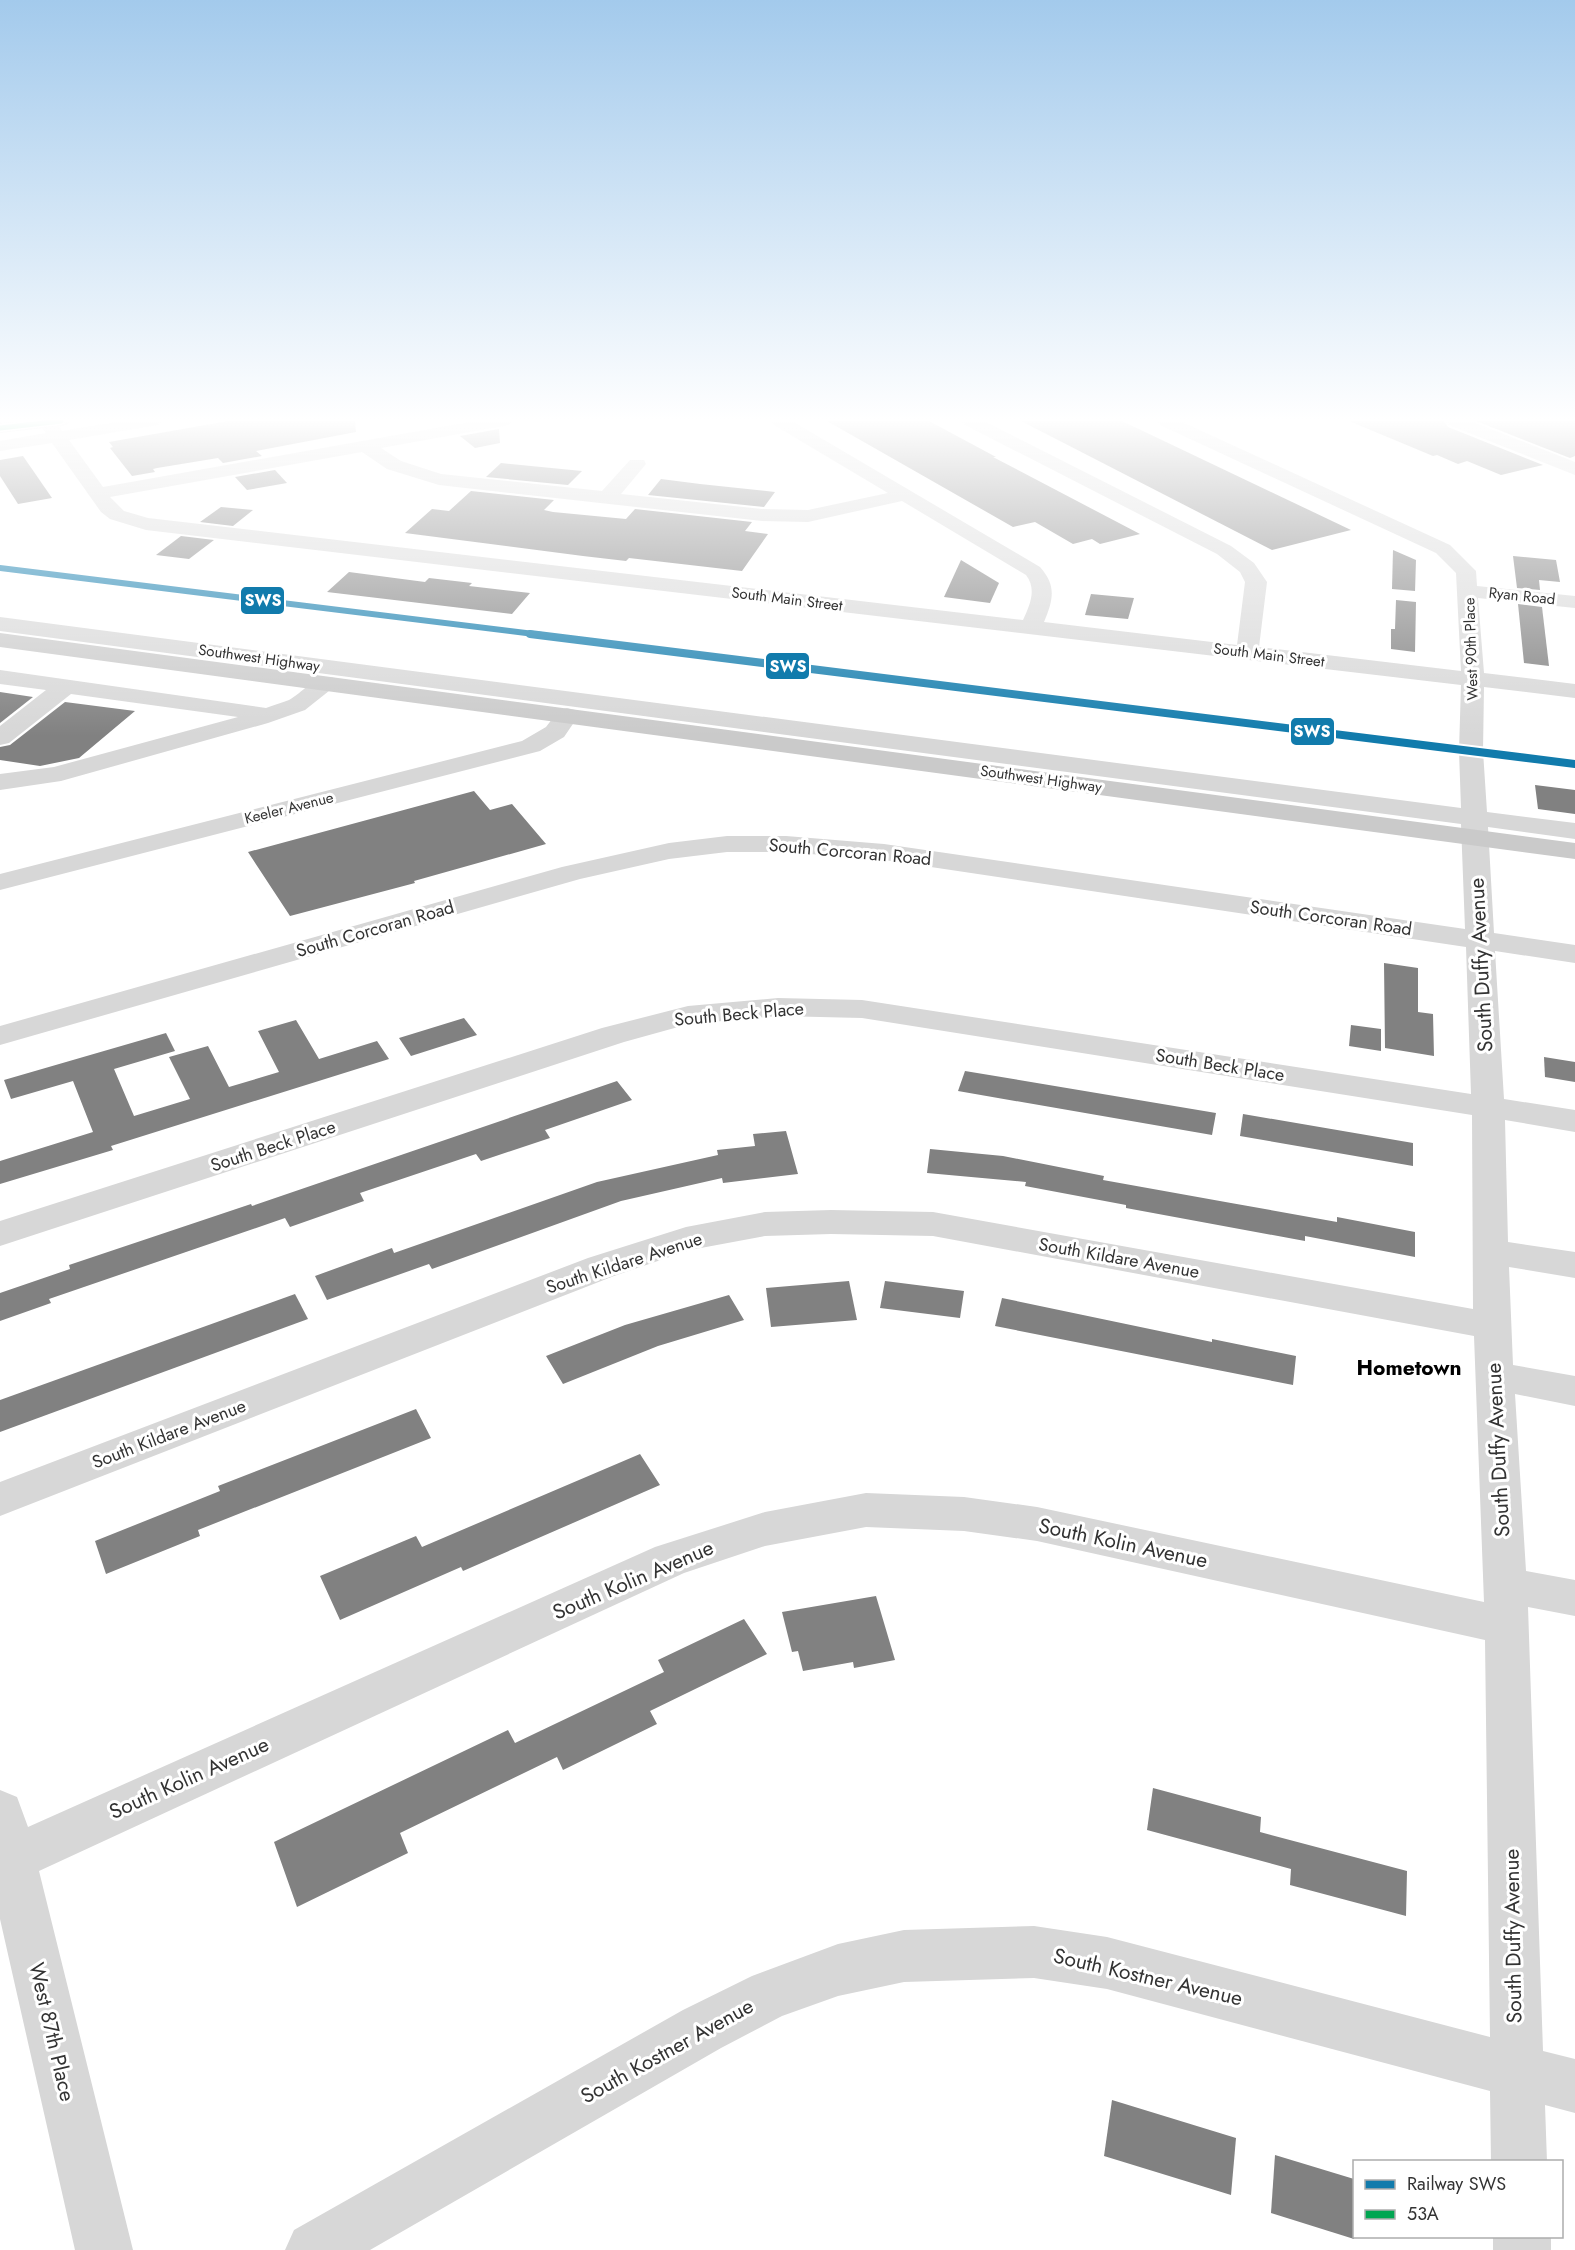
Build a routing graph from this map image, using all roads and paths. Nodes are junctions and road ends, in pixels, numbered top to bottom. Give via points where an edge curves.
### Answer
1 (163, 526) edge
2 (956, 526) edge
3 (1177, 526) edge
4 (1393, 526) edge
5 (1469, 591) junction
6 (1575, 602) edge
7 (0, 624) edge
8 (1031, 628) junction
9 (0, 640) edge
10 (1247, 653) junction
11 (0, 677) edge
12 (1473, 680) junction
13 (327, 683) junction
14 (66, 686) junction
15 (1575, 691) edge
16 (513, 699) junction
17 (271, 714) junction
18 (567, 715) junction
19 (0, 738) edge
20 (1472, 740) joint
21 (0, 782) edge
22 (1475, 828) junction
23 (1575, 831) edge
24 (1575, 851) edge
25 (0, 882) edge
26 (1479, 940) junction
27 (1575, 954) edge
28 (0, 1036) edge
29 (1488, 1107) junction
30 (1575, 1121) edge
31 (0, 1234) edge
32 (1490, 1252) junction
33 (1575, 1265) edge
34 (1492, 1326) junction
35 (1494, 1376) junction
36 (1575, 1391) edge
37 (0, 1499) edge
38 (1575, 1598) edge
39 (1506, 1605) junction
40 (5, 1836) edge
41 (1516, 2070) junction
42 (1575, 2086) edge
43 (1519, 2160) edge
44 (104, 2250) edge
45 (314, 2250) edge

1 - 8 street, South Main Street
2 - 8 street via 1039,576 1045,591
3 - 10 street via 1224,550 1253,573 1256,582
4 - 5 street, West 90th Place via 1443,549 1466,571
5 - 6 street, Ryan Road
5 - 12 street, West 90th Place
7 - 16 street, Southwest Highway
8 - 10 street, South Main Street
9 - 13 main road, Southwest Highway
10 - 12 street, South Main Street
11 - 14 street
12 - 15 street, South Main Street
12 - 20 street, West 90th Place
13 - 16 main road, Southwest Highway
13 - 17 street via 297,705
14 - 17 street
14 - 19 street
16 - 18 main road, Southwest Highway
16 - 22 street, Southwest Highway
17 - 21 street via 73,771 27,781
18 - 22 main road, Southwest Highway
18 - 25 street, Keeler Avenue via 555,732 531,746
20 - 22 street, South Duffy Avenue
22 - 23 street, Southwest Highway
22 - 24 main road, Southwest Highway
22 - 26 street, South Duffy Avenue
26 - 27 street, South Corcoran Road
26 - 28 street, South Corcoran Road via 884,852 801,844 726,844 653,854 572,873
26 - 29 street, South Duffy Avenue
29 - 30 street, South Beck Place
29 - 31 street, South Beck Place via 862,1009 778,1007 688,1015 614,1035
29 - 32 street, South Duffy Avenue
32 - 33 street
32 - 34 street, South Duffy Avenue
34 - 35 street, South Duffy Avenue
34 - 37 street, South Kildare Avenue via 933,1224 765,1224 686,1239 601,1267
35 - 36 street
35 - 39 street, South Duffy Avenue
38 - 39 street, South Kolin Avenue
39 - 40 street, South Kolin Avenue via 1037,1524 964,1514 866,1510 765,1529 670,1560
39 - 41 street, South Duffy Avenue
40 - 44 street, West 87th Place
41 - 42 street, South Kostner Avenue
41 - 43 street, South Duffy Avenue
41 - 45 street, South Kostner Avenue via 1107,1963 1034,1952 904,1956 838,1970 770,1994

